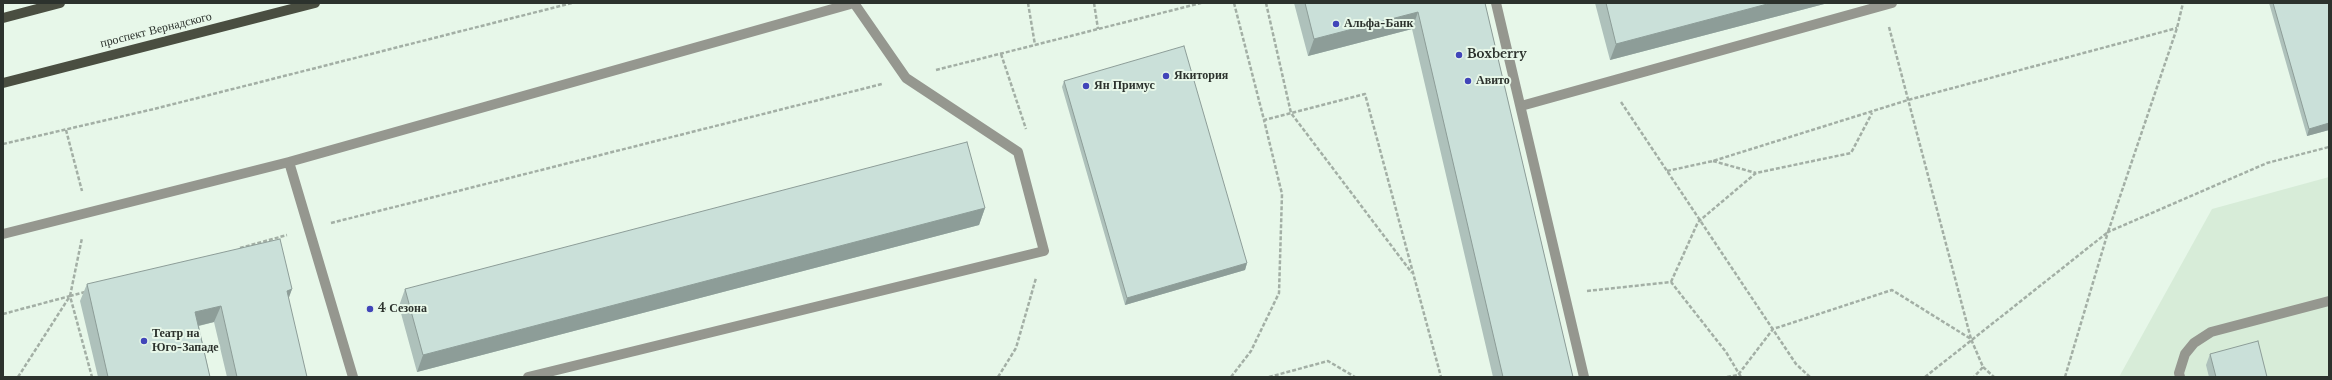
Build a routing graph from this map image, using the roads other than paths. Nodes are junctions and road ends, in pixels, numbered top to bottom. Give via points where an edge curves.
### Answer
1 (60, 3) edge
2 (315, 3) edge
3 (854, 3) edge
4 (1496, 3) edge
5 (1888, 4) edge
6 (3, 18) edge
7 (3, 83) edge
8 (1521, 106) junction
9 (289, 162) junction
10 (3, 234) edge
11 (2329, 301) edge
12 (353, 377) edge
13 (528, 377) edge
14 (1584, 377) edge
15 (2180, 377) edge

1 - 6 main road
2 - 7 main road, проспект Вернадского
3 - 9 lane
3 - 13 lane via 906,78 1018,152 1044,251
4 - 8 lane
5 - 8 lane
8 - 14 lane
9 - 10 lane
9 - 12 lane
11 - 15 lane via 2212,332 2194,343 2184,354

